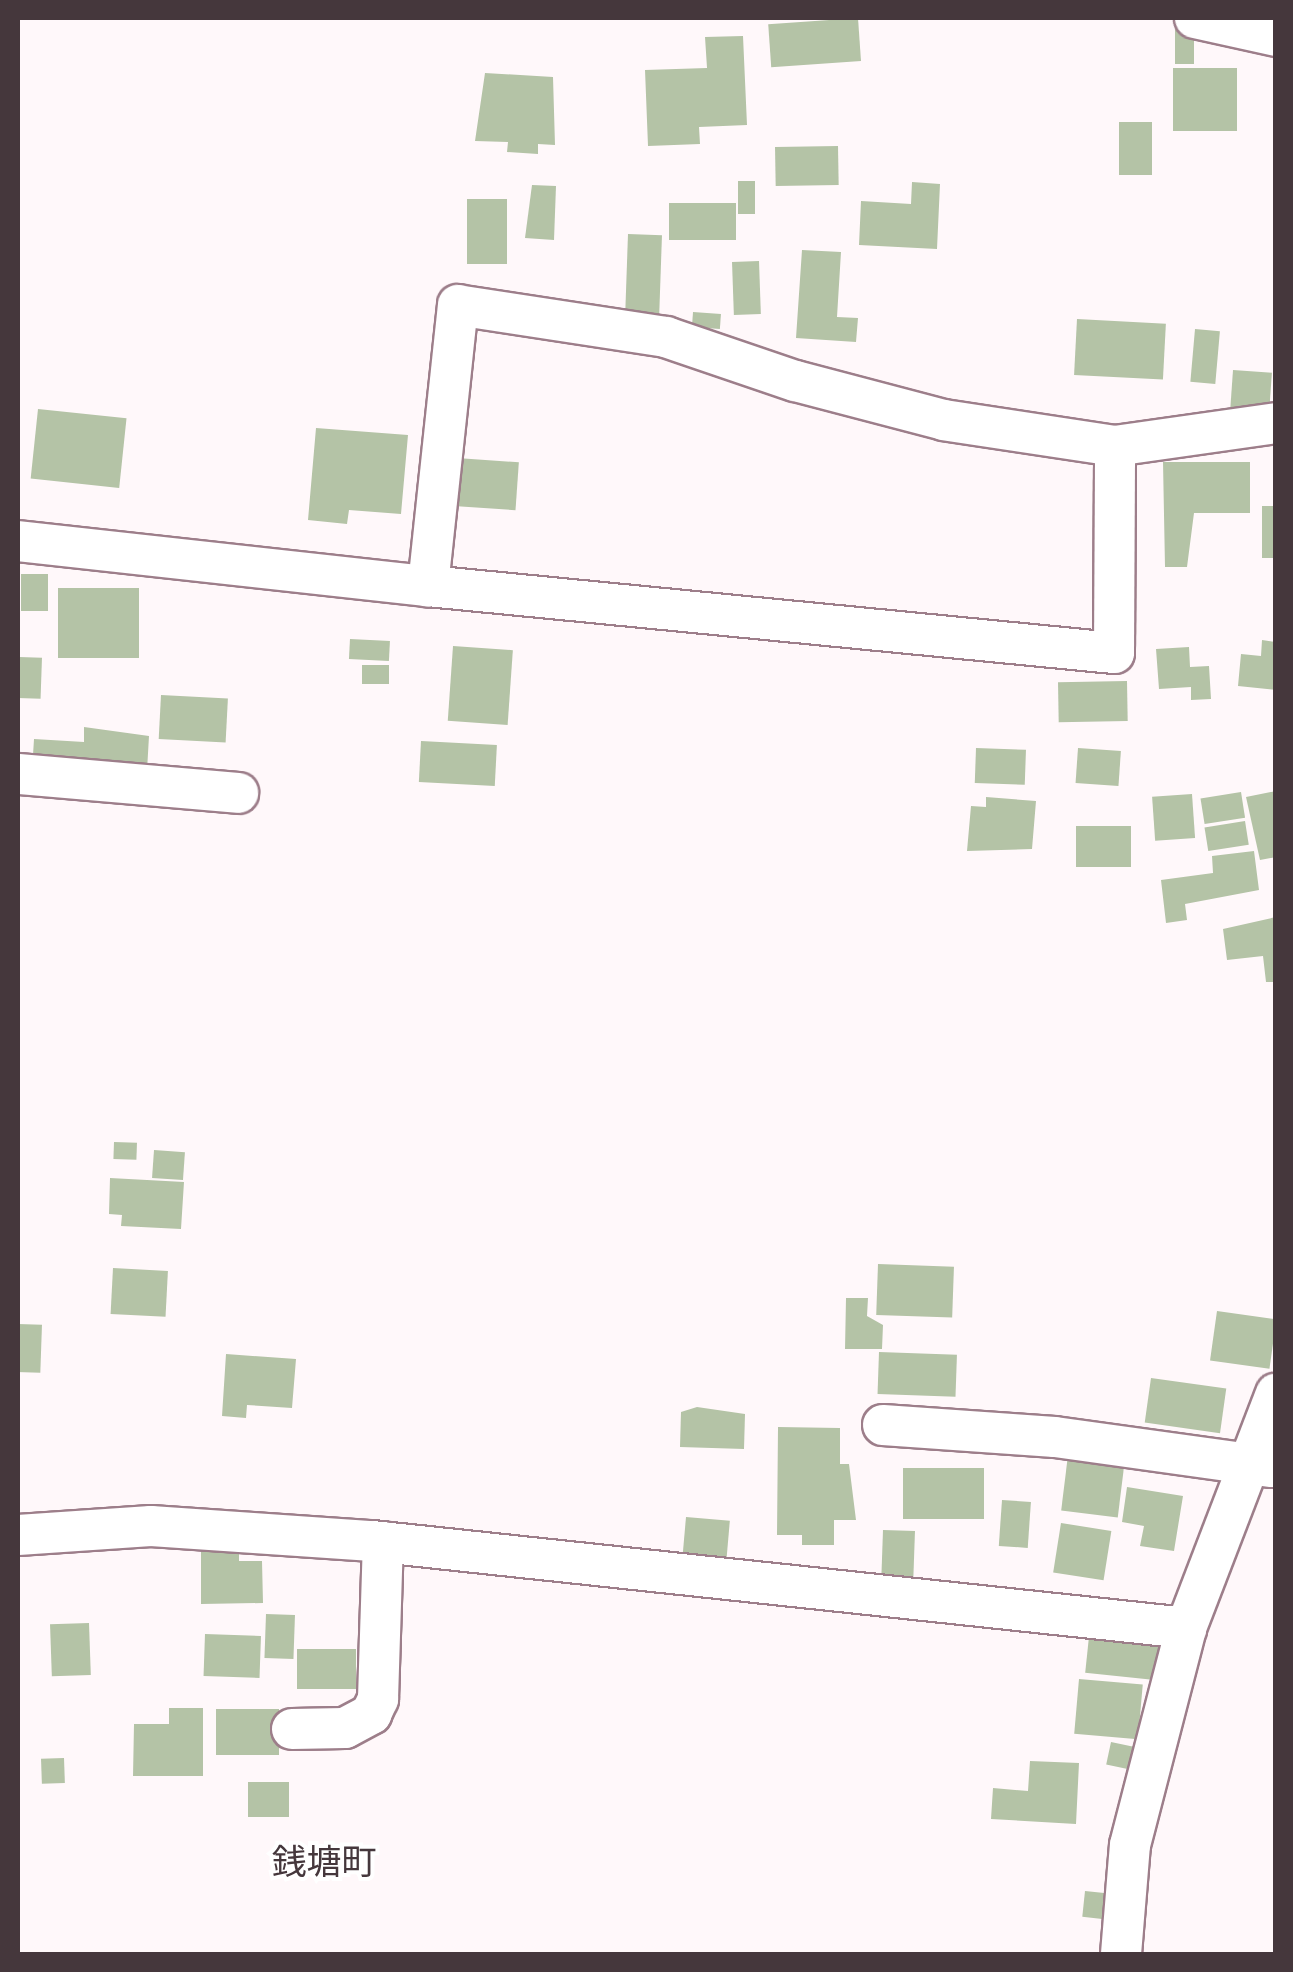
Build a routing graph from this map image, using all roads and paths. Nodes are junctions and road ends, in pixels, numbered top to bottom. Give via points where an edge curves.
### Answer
1 (1195, 18) edge
2 (1276, 36) edge
3 (1276, 423) edge
4 (1115, 446) junction
5 (18, 541) edge
6 (428, 586) junction
7 (18, 774) edge
8 (238, 793) dead end
9 (1276, 1394) edge
10 (883, 1424) dead end
11 (1260, 1467) edge
12 (18, 1535) edge
13 (383, 1542) junction
14 (1186, 1628) junction
15 (292, 1729) dead end
16 (1121, 1954) edge

1 - 2 street
3 - 4 street
4 - 6 street via 1114,652
4 - 6 street via 944,420 795,381 666,337 458,305
5 - 6 street
7 - 8 street
9 - 11 street
10 - 11 street via 1055,1438
11 - 14 street
12 - 13 street via 150,1526
13 - 14 street
13 - 15 street via 378,1698 371,1714 345,1728
14 - 16 street via 1130,1845

